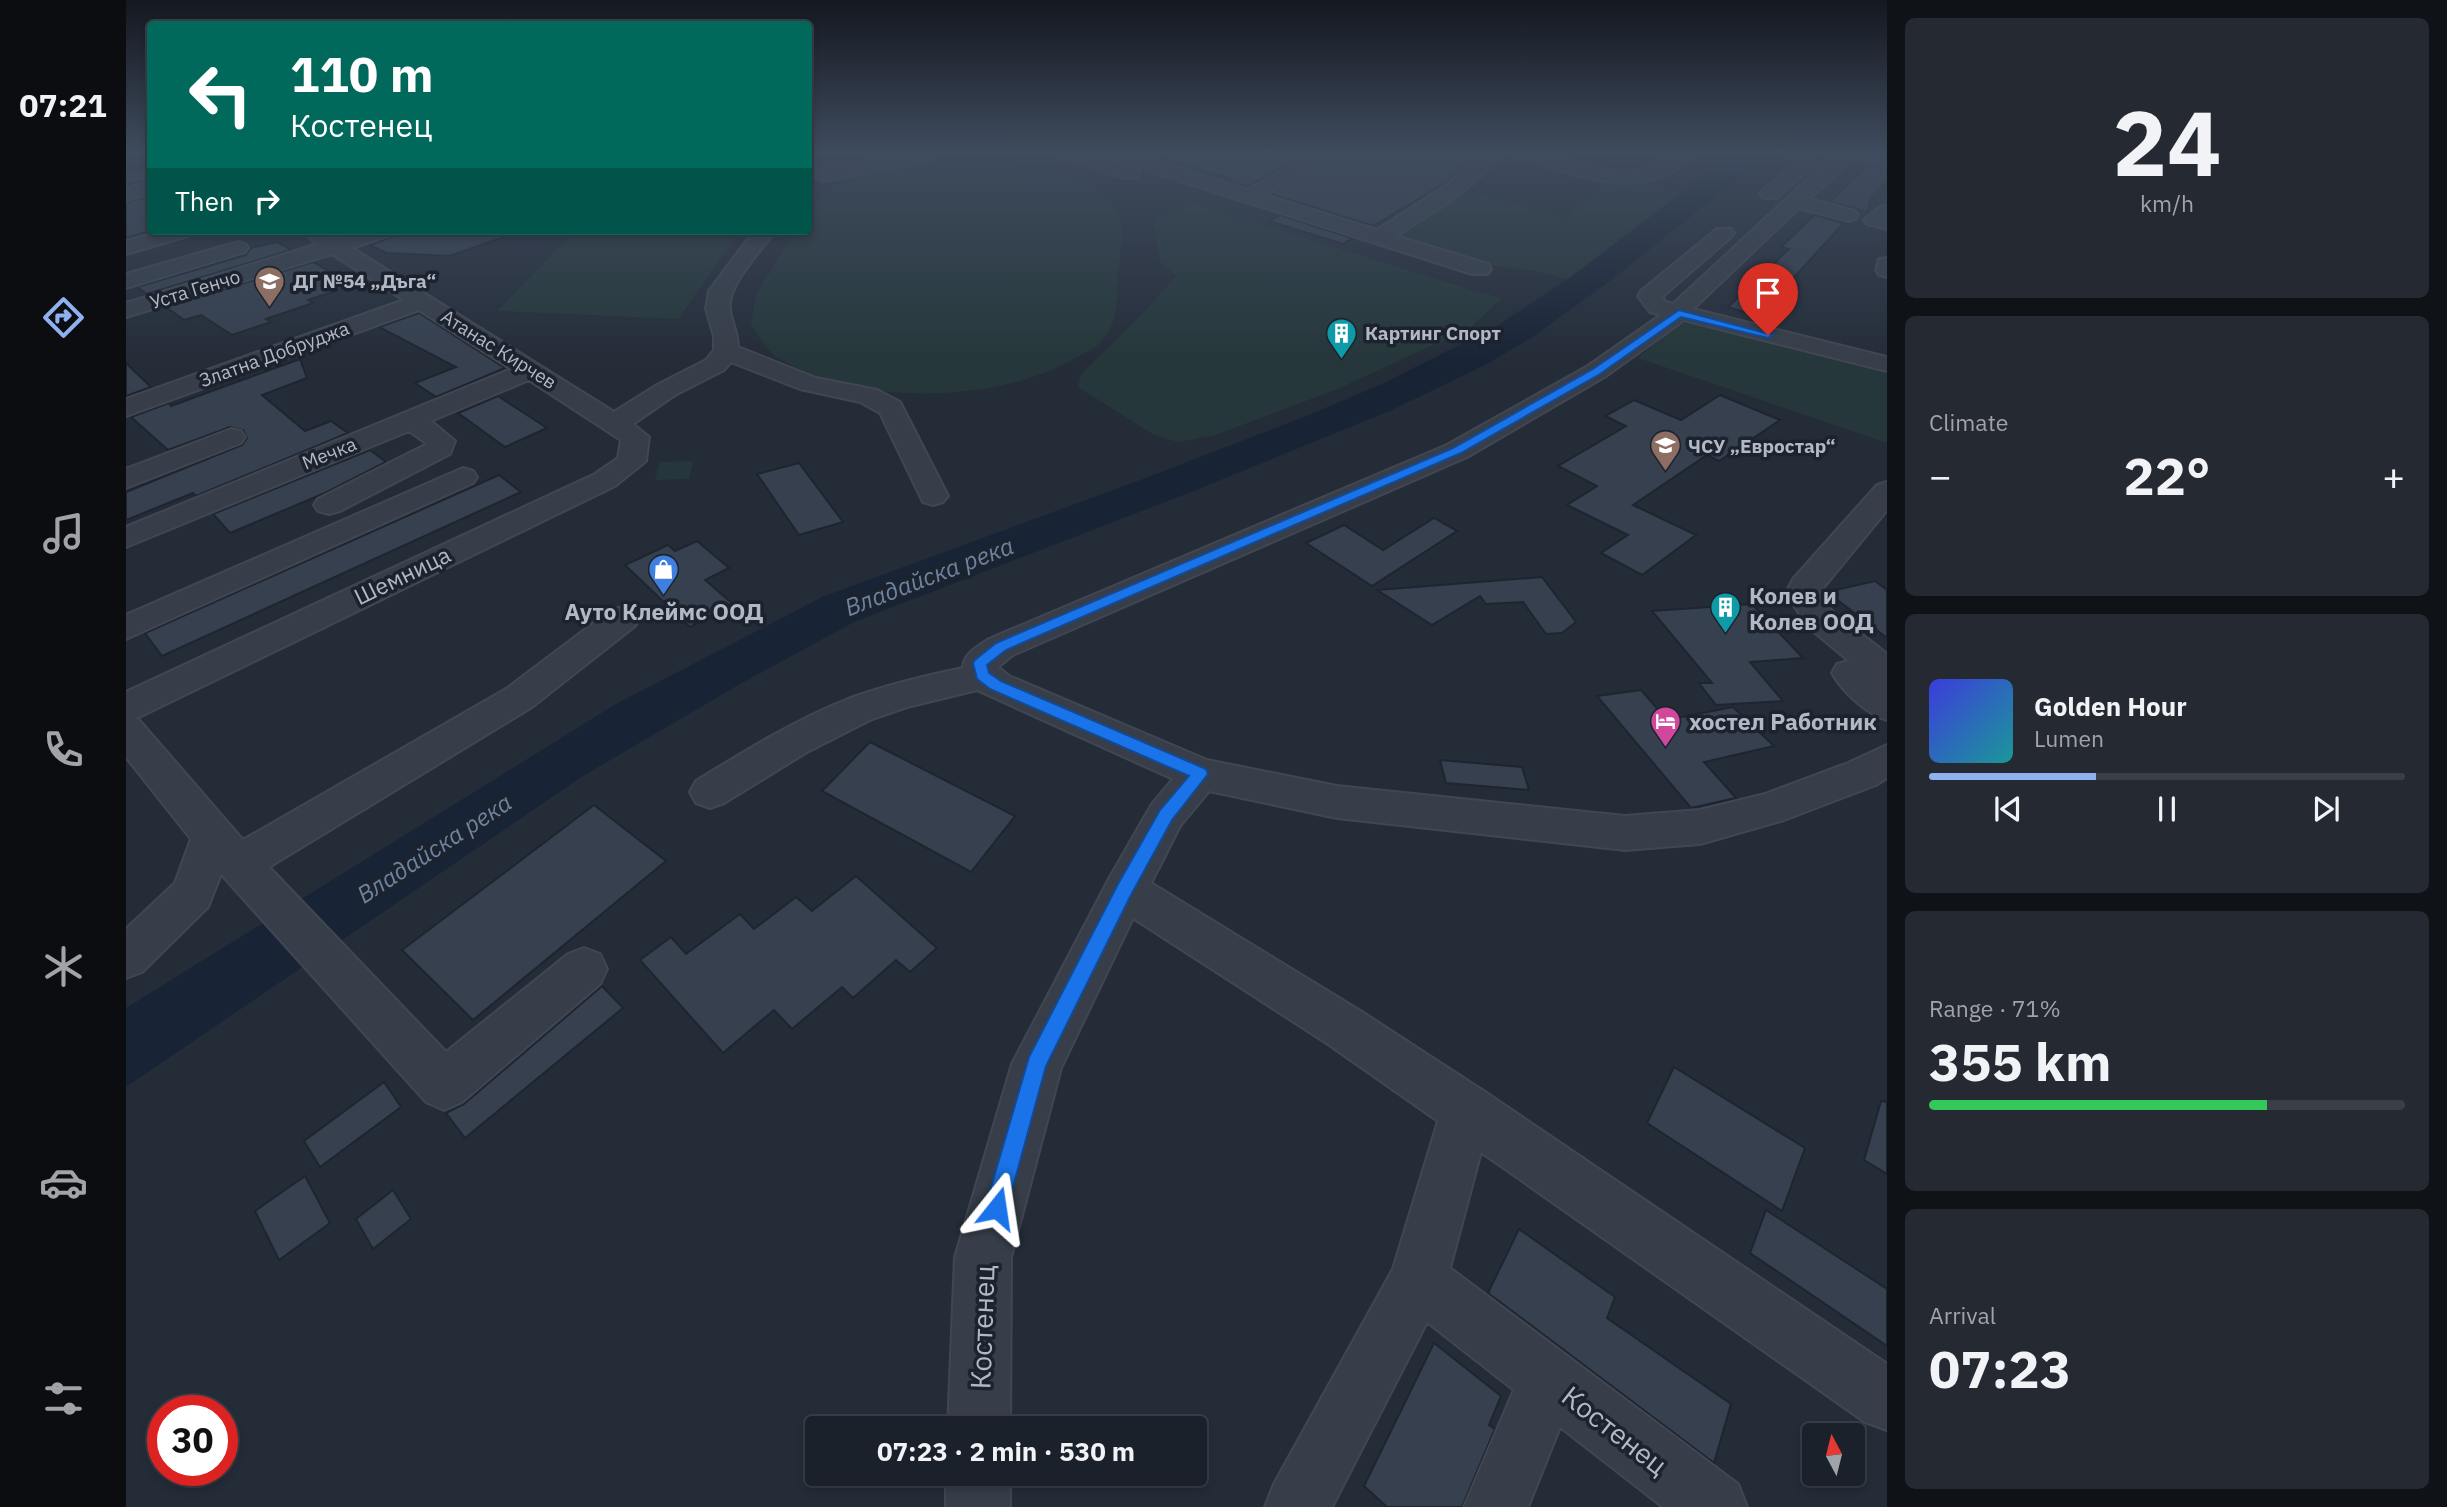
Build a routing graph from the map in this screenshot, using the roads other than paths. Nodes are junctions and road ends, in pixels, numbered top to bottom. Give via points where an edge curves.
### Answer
1 (1321, 222) edge
2 (1402, 222) edge
3 (1737, 222) edge
4 (1774, 222) edge
5 (170, 235) edge
6 (318, 235) edge
7 (371, 235) edge
8 (762, 235) edge
9 (1379, 237) junction
10 (254, 243) dead end
11 (337, 246) junction
12 (126, 247) edge
13 (1887, 264) edge
14 (1480, 269) dead end
15 (1887, 270) edge
16 (126, 281) edge
17 (422, 300) junction
18 (126, 310) edge
19 (1679, 313) junction
20 (1867, 333) dead end
21 (726, 351) junction
22 (1861, 358) junction
23 (1887, 364) edge
24 (532, 370) junction
25 (126, 408) edge
26 (411, 419) junction
27 (615, 423) junction
28 (231, 437) dead end
29 (463, 477) dead end
30 (126, 479) edge
31 (1887, 491) edge
32 (933, 495) dead end
33 (1288, 499) dead end
34 (329, 505) dead end
35 (126, 538) edge
36 (622, 618) dead end
37 (126, 628) edge
38 (988, 662) junction
39 (1850, 673) dead end
40 (1887, 673) edge
41 (1887, 707) edge
42 (126, 708) edge
43 (126, 730) edge
44 (1887, 760) edge
45 (1200, 774) junction
46 (709, 792) dead end
47 (226, 850) junction
48 (1125, 890) junction
49 (126, 958) edge
50 (584, 969) dead end
51 (1467, 1110) junction
52 (1418, 1280) junction
53 (1549, 1379) junction
54 (1887, 1400) edge
55 (979, 1416) edge
56 (978, 1486) edge
57 (978, 1507) edge
58 (1297, 1507) edge
59 (1496, 1507) edge
60 (1715, 1507) edge

1 - 9 street
2 - 9 street
3 - 19 street via 1649,296 1658,307
4 - 19 street via 1685,302
5 - 12 street
6 - 11 street, Атанас Кирчев
7 - 11 street, Уста Генчо
8 - 21 street via 720,292 718,309
9 - 14 street
10 - 16 street
11 - 17 street, Атанас Кирчев
11 - 18 street, Уста Генчо
13 - 15 street
17 - 24 street, Атанас Кирчев
17 - 25 street, Златна Добруджа
19 - 22 street
19 - 38 street via 1597,371 1457,450
20 - 22 street
21 - 27 street via 715,365
21 - 32 street via 809,384 868,396 891,408
22 - 23 street
24 - 26 street, Мечка
24 - 27 street, Атанас Кирчев
26 - 34 street via 440,441 440,448
26 - 35 street, Мечка
27 - 42 street, Шемница via 635,437 632,461 605,480
28 - 30 street
29 - 37 street
31 - 40 street via 1802,593 1829,627
33 - 38 street via 980,628
36 - 47 street via 519,698
38 - 45 street via 996,685
38 - 46 street via 839,719
39 - 41 street
43 - 47 street
44 - 45 street via 1770,809 1700,827 1625,833 1337,802
45 - 48 street, Костенец via 1166,815
47 - 49 street via 194,894
47 - 50 street via 444,1085
48 - 51 street
48 - 55 street, Костенец via 1037,1064 983,1257
51 - 52 street
51 - 54 street
52 - 53 street, Костенец
52 - 58 street
53 - 59 street, Костенец
53 - 60 street, Костенец
56 - 57 street

